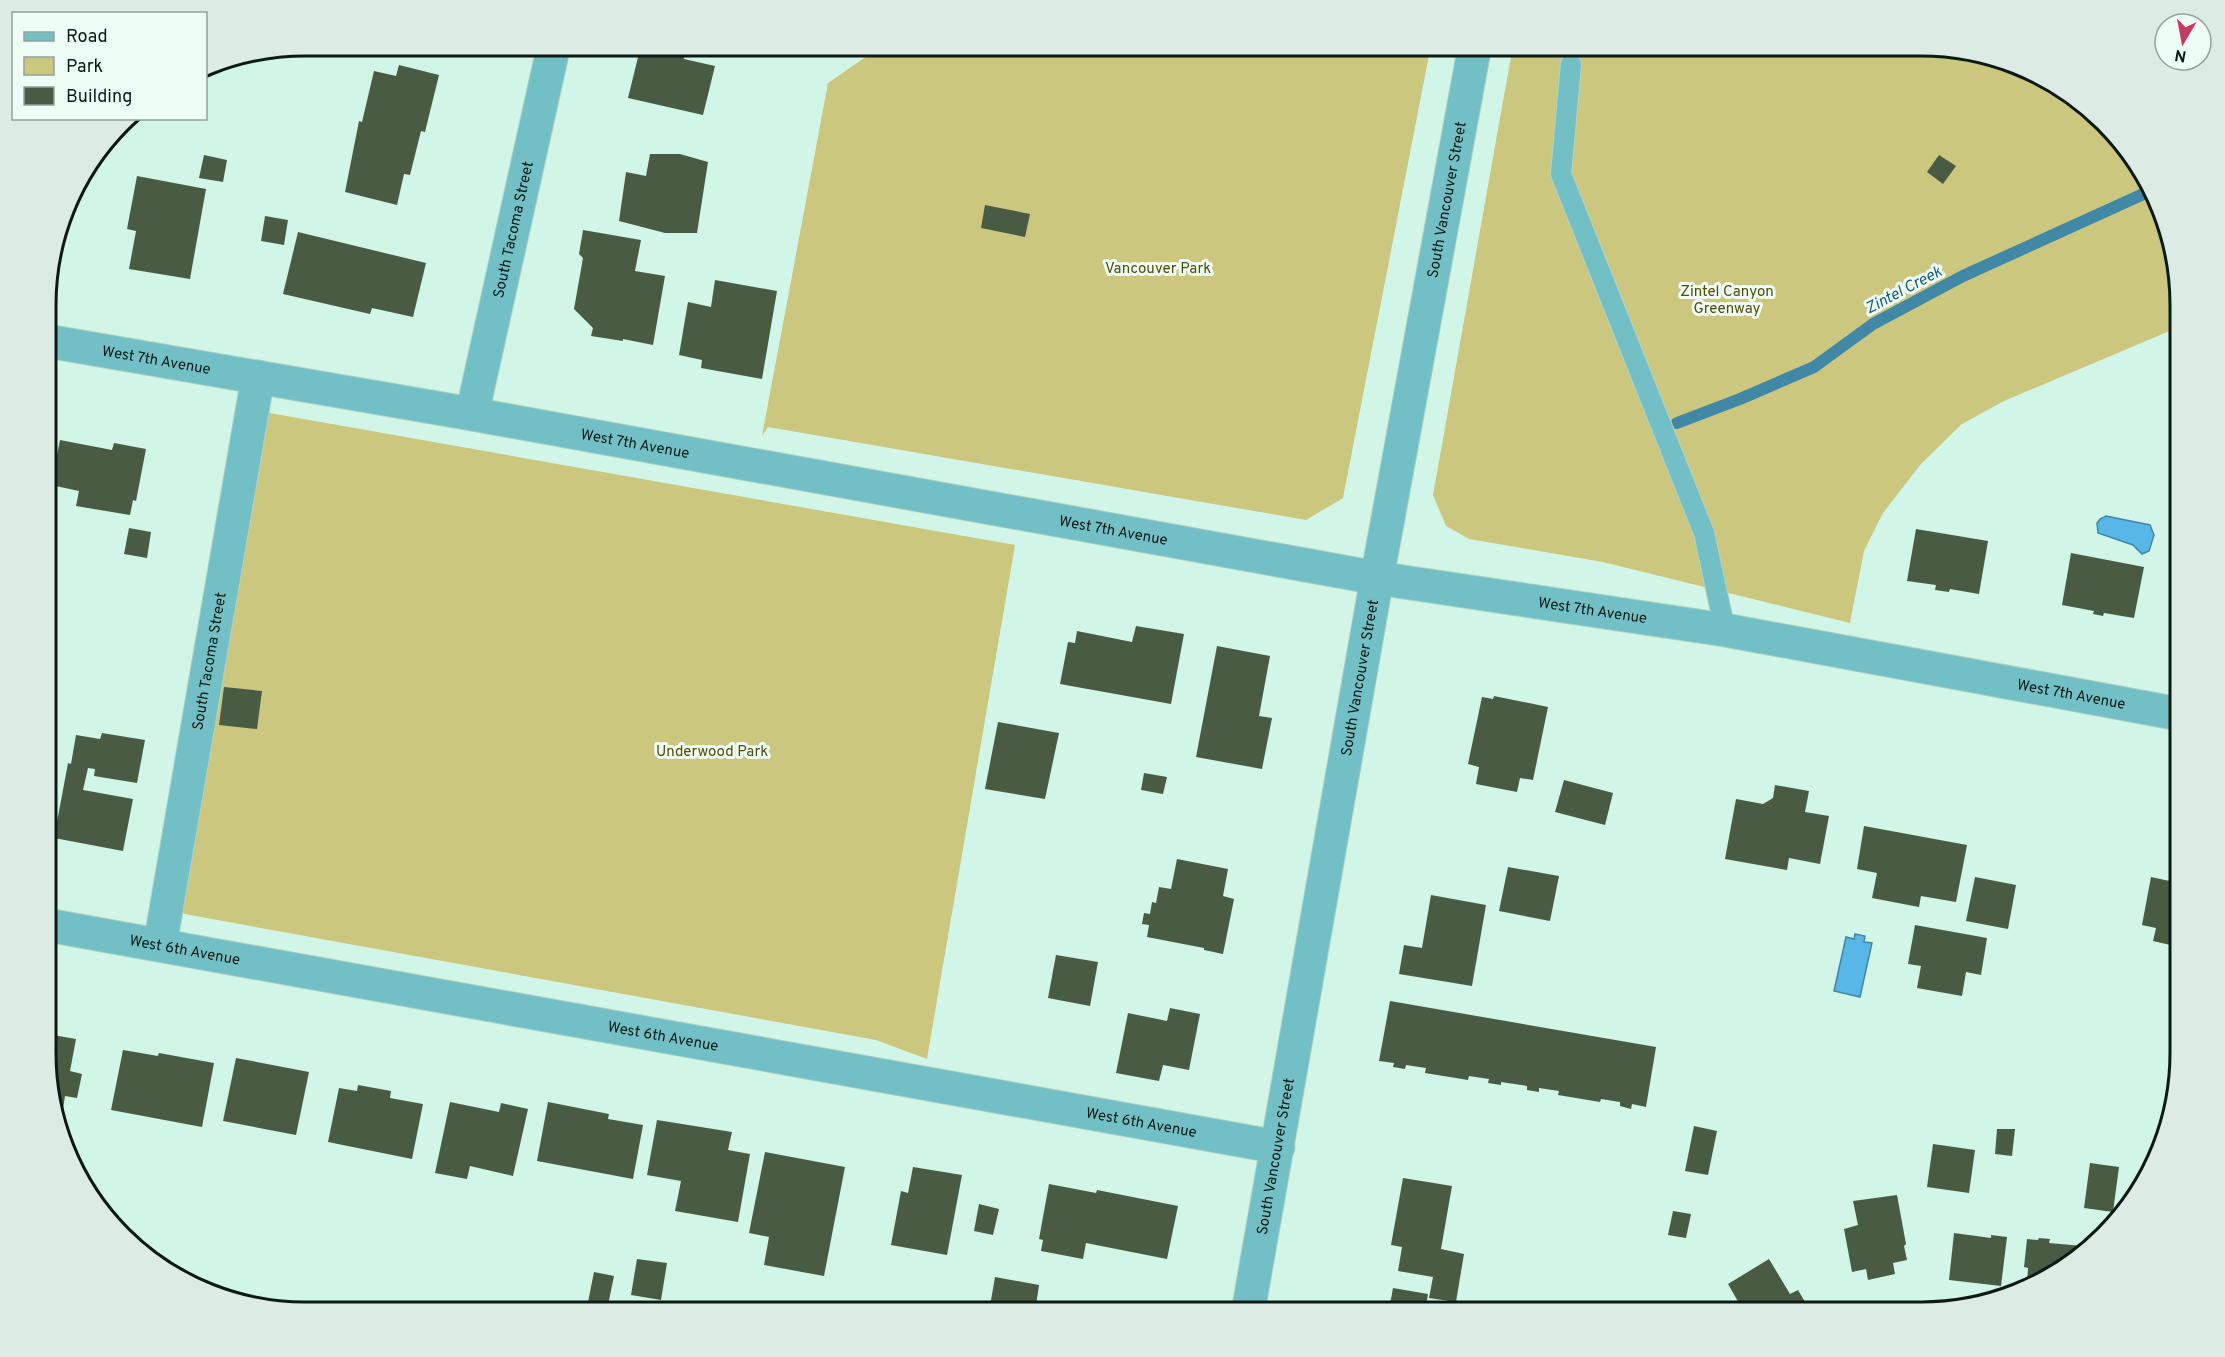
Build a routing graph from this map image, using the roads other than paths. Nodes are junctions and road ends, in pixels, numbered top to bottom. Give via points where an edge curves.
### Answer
1 (552, 56) edge
2 (1473, 56) edge
3 (1571, 64) dead end
4 (56, 343) edge
5 (258, 377) junction
6 (472, 414) junction
7 (1377, 578) junction
8 (1725, 630) junction
9 (2169, 712) edge
10 (56, 927) edge
11 (160, 945) junction
12 (1278, 1147) junction
13 (1250, 1302) edge

1 - 6 street, South Tacoma Street
2 - 7 street, South Vancouver Street
3 - 8 lane via 1561,174 1704,533
4 - 5 street, West 7th Avenue
5 - 6 street, West 7th Avenue
5 - 11 street, South Tacoma Street
6 - 7 street, West 7th Avenue
7 - 8 street, West 7th Avenue
7 - 12 street, South Vancouver Street
8 - 9 street, West 7th Avenue
10 - 11 street, West 6th Avenue
11 - 12 street, West 6th Avenue
12 - 13 street, South Vancouver Street

